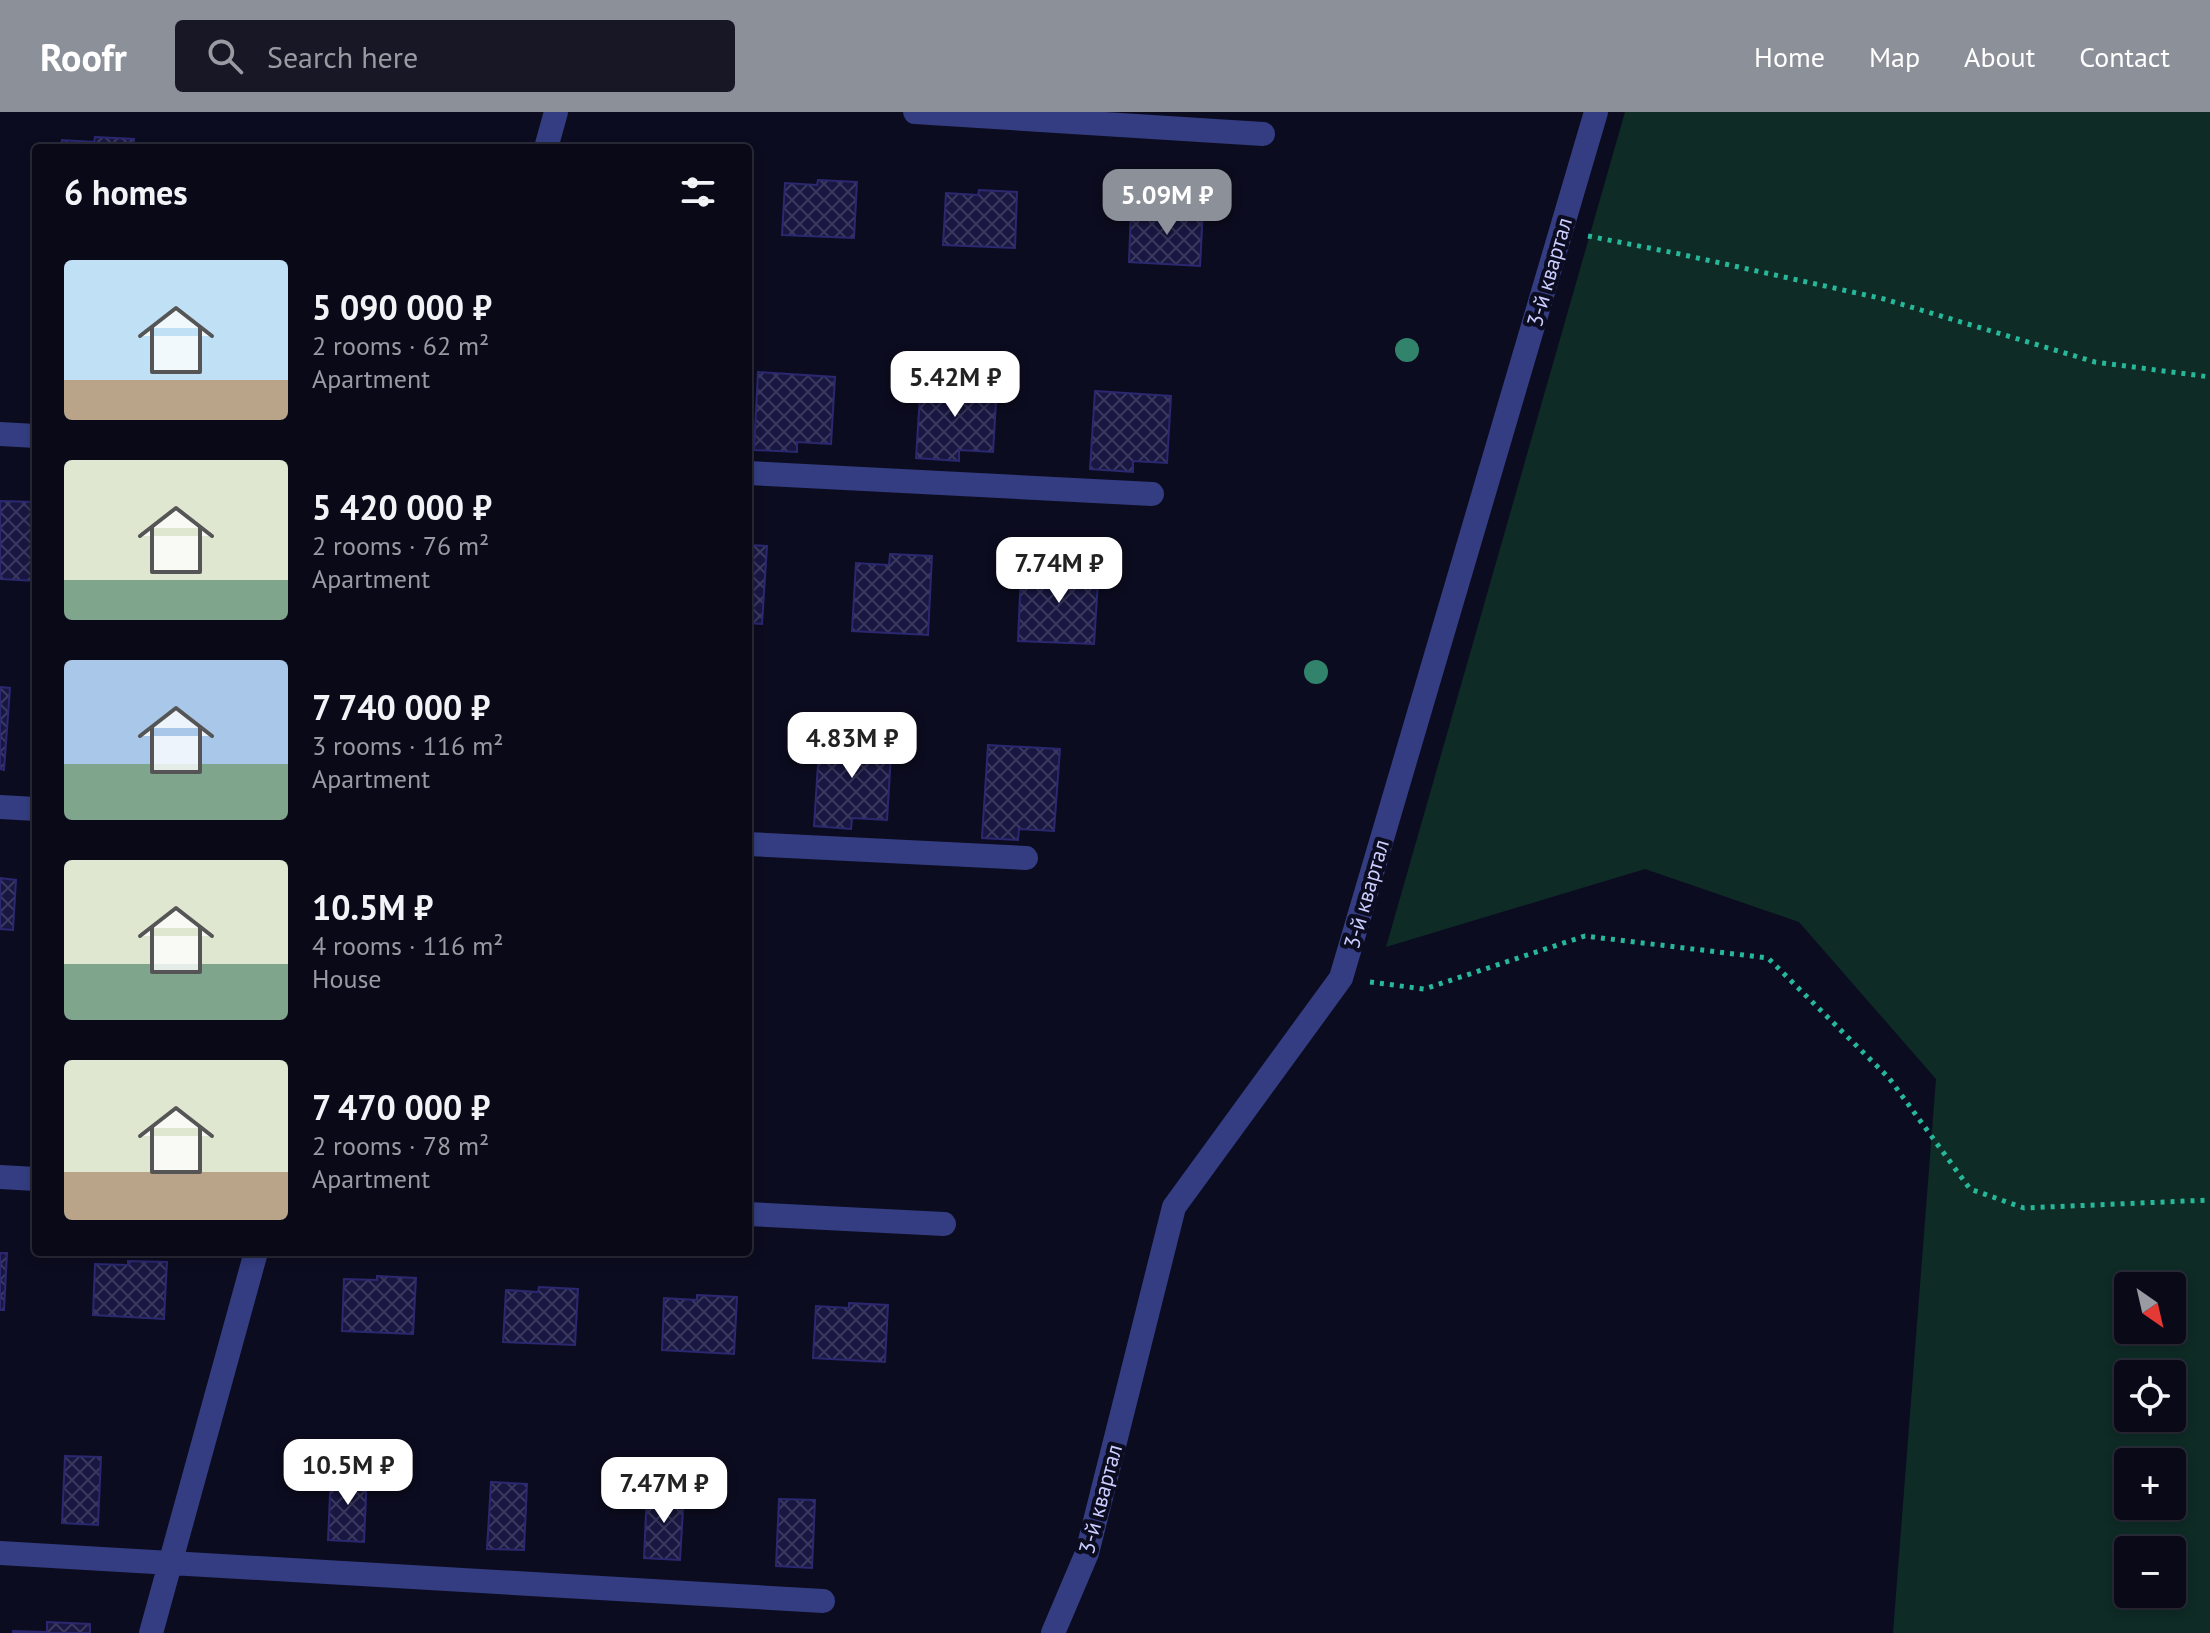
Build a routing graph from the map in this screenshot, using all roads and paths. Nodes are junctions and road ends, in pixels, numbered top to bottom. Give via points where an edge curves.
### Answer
1 (556, 112) edge
2 (915, 112) edge
3 (1596, 112) edge
4 (1263, 134) dead end
5 (547, 144) edge
6 (1561, 231) junction
7 (2210, 377) edge
8 (0, 434) edge
9 (32, 436) edge
10 (752, 473) edge
11 (1152, 494) dead end
12 (0, 807) edge
13 (32, 809) edge
14 (752, 844) edge
15 (1026, 858) dead end
16 (1341, 978) junction
17 (0, 1177) edge
18 (32, 1179) edge
19 (2210, 1200) edge
20 (752, 1214) edge
21 (944, 1224) dead end
22 (255, 1256) edge
23 (0, 1553) edge
24 (172, 1563) junction
25 (823, 1601) dead end
26 (151, 1633) edge
27 (1053, 1633) edge

1 - 5 street
2 - 4 street
3 - 6 street, 3-й квартал
6 - 7 path via 1884,299 2095,362
6 - 16 street, 3-й квартал
8 - 9 street
10 - 11 street
12 - 13 street
14 - 15 street
16 - 19 path via 1424,989 1585,936 1768,958 1889,1078 1970,1189 2024,1208
16 - 27 street, 3-й квартал via 1174,1207 1087,1553
17 - 18 street
20 - 21 street
22 - 24 street
23 - 24 street
24 - 25 street
24 - 26 street

